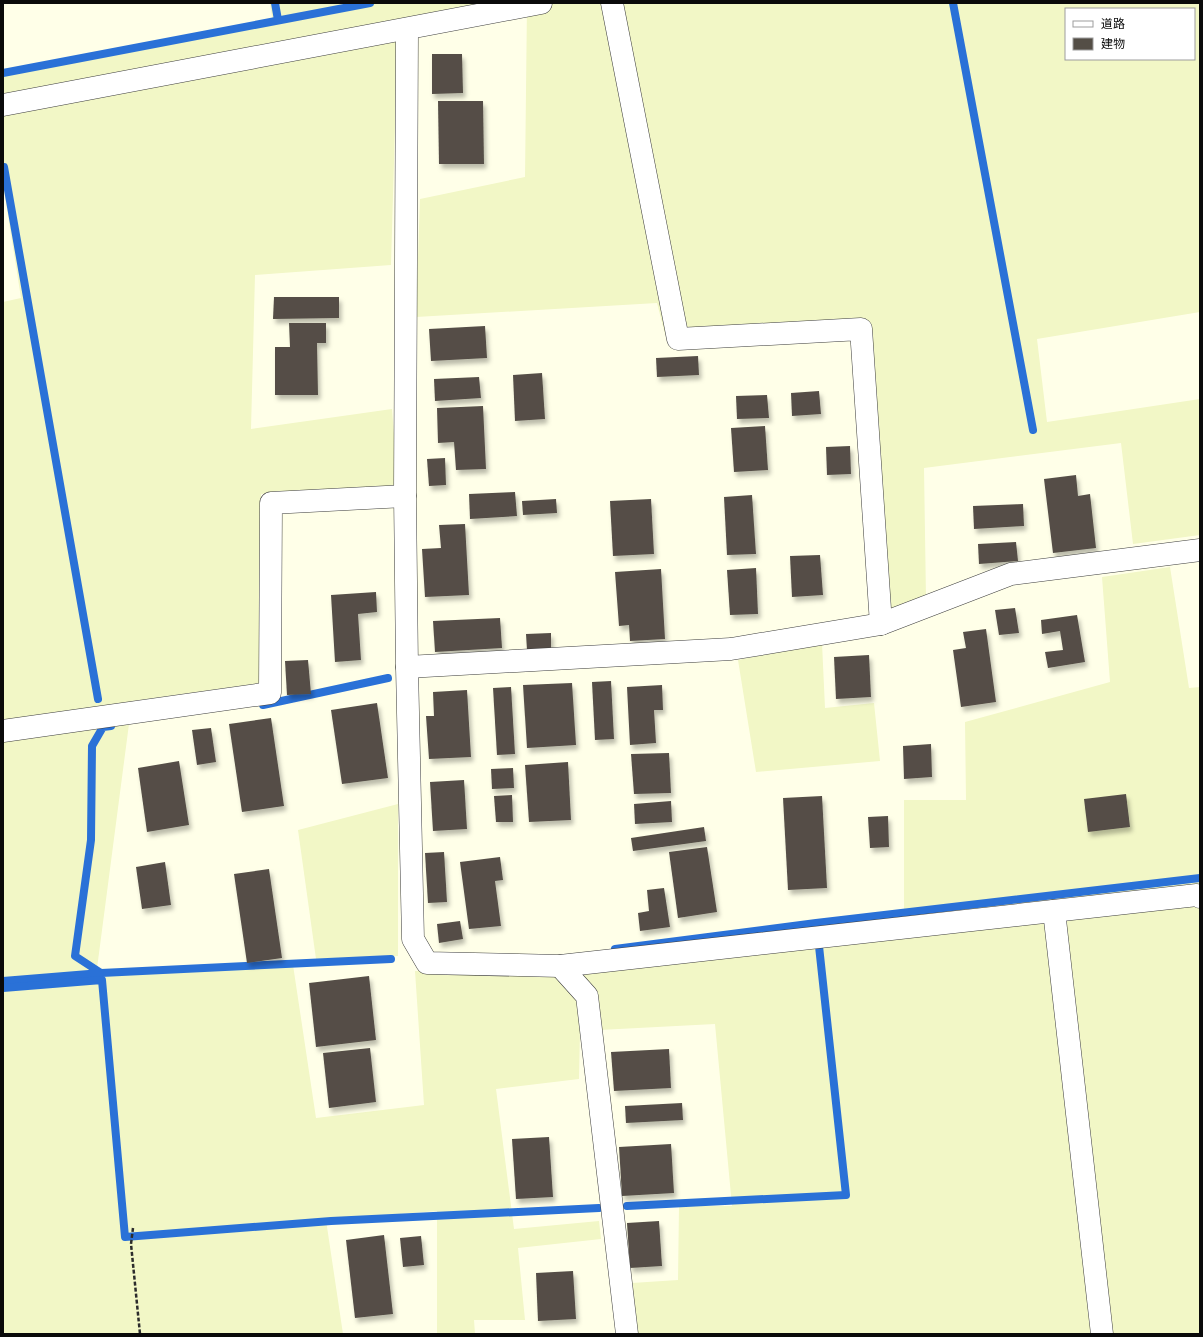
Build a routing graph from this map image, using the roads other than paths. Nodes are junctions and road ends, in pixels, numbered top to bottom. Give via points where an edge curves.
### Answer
1 (541, 3) edge
2 (612, 3) edge
3 (407, 28) junction
4 (3, 105) edge
5 (405, 496) junction
6 (1200, 550) edge
7 (880, 624) junction
8 (407, 667) junction
9 (3, 731) edge
10 (1200, 896) edge
11 (1054, 911) junction
12 (560, 966) junction
13 (627, 1334) edge
14 (1102, 1334) edge

1 - 3 street
2 - 7 street via 678,339 860,328
3 - 4 street
3 - 5 street
5 - 8 street
5 - 9 street via 271,503 270,693
6 - 7 street via 1011,574
7 - 8 street via 731,649
8 - 12 street via 413,939 427,963
10 - 11 street
11 - 12 street
11 - 14 street
12 - 13 street via 587,996

